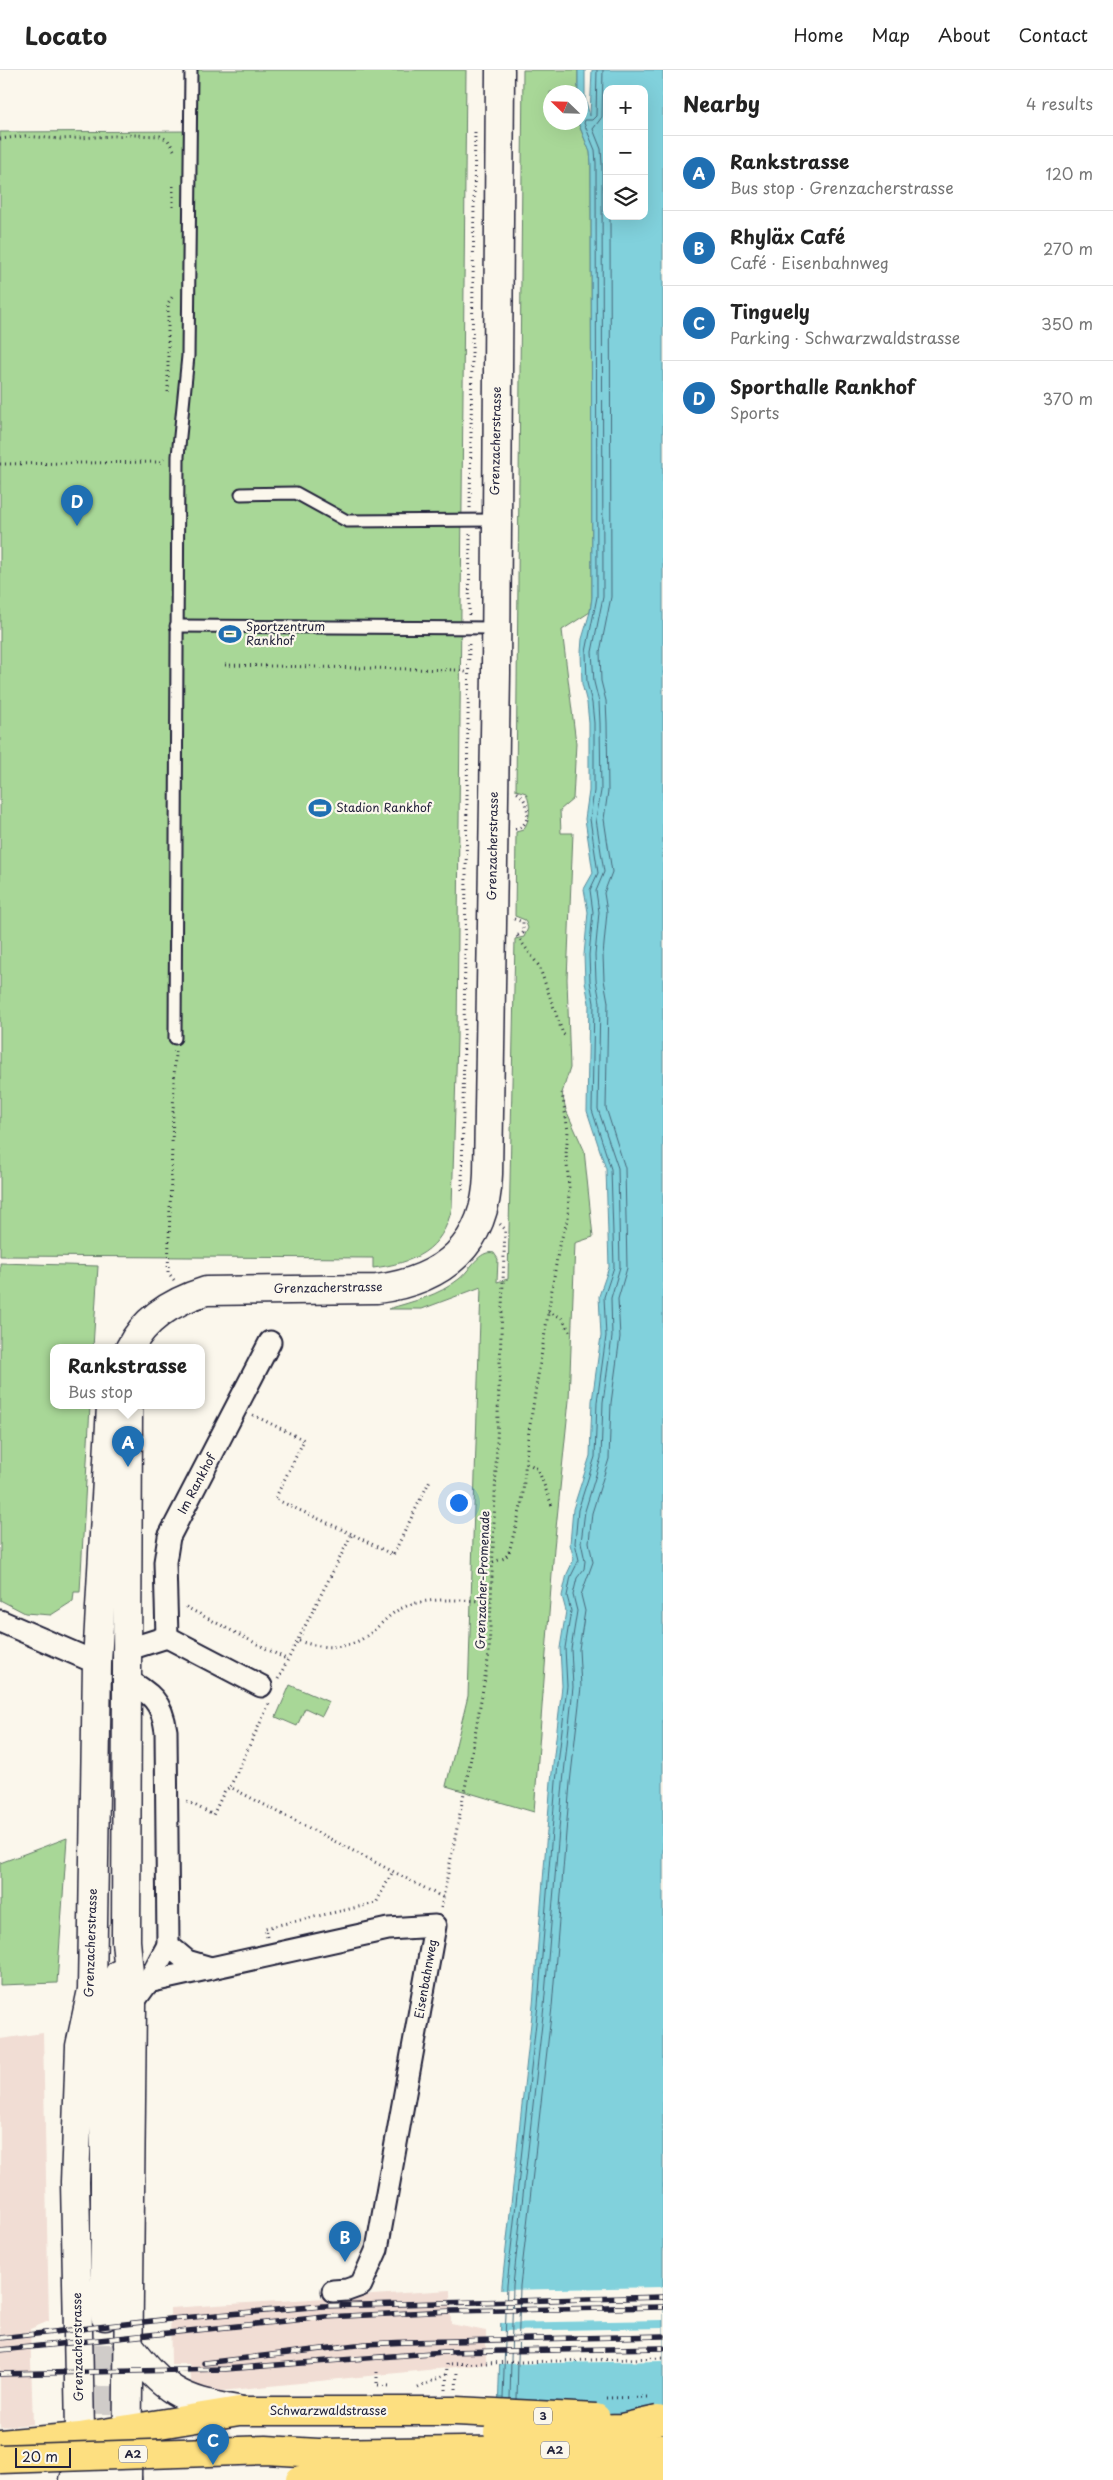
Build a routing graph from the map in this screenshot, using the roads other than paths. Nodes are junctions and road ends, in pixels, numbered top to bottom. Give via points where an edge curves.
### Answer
1 (191, 70) edge
2 (500, 70) edge
3 (242, 494) dead end
4 (483, 520) junction
5 (176, 626) junction
6 (496, 628) junction
7 (175, 1038) road end
8 (270, 1342) dead end
9 (133, 1344) edge
10 (111, 1409) edge
11 (128, 1409) edge
12 (0, 1621) edge
13 (167, 1637) junction
14 (126, 1650) junction
15 (97, 1663) junction
16 (126, 1679) junction
17 (269, 1690) road end
18 (126, 1941) junction
19 (168, 1946) junction
20 (211, 1968) junction
21 (92, 1990) junction
22 (140, 1993) junction
23 (105, 2055) junction
24 (333, 2291) dead end
25 (105, 2316) tunnel mouth
26 (128, 2344) junction
27 (239, 2411) junction
28 (660, 2420) edge
29 (128, 2430) junction
30 (80, 2437) junction
31 (0, 2444) edge
32 (663, 2448) edge
33 (266, 2450) junction
34 (0, 2459) edge
35 (663, 2473) edge
36 (127, 2479) edge
37 (74, 2480) edge
38 (81, 2480) edge
39 (300, 2480) edge

1 - 5 lane via 188,356 178,456
2 - 4 main road, Grenzacherstrasse
3 - 4 lane via 296,493 347,521
4 - 6 main road, Grenzacherstrasse
5 - 6 lane
5 - 7 lane
6 - 9 main road, Grenzacherstrasse via 488,1174 485,1209 480,1222 468,1241 442,1268 405,1285 377,1289 206,1291 185,1297 163,1309
8 - 13 street, Im Rankhof via 170,1537 165,1562
10 - 15 main road, Grenzacherstrasse
11 - 14 main road
12 - 15 street
13 - 14 street
13 - 17 street
14 - 15 main road
14 - 16 main road
15 - 16 main road
15 - 21 main road, Grenzacherstrasse
16 - 18 main road
16 - 19 street via 153,1698 164,1714
18 - 22 main road
18 - 23 main road
19 - 20 street via 187,1961
19 - 22 street
20 - 22 street, Eisenbahnweg
20 - 24 street, Eisenbahnweg via 388,1929 435,1926 378,2249 361,2285
21 - 23 main road
21 - 30 main road, Grenzacherstrasse via 80,2046 75,2182
22 - 26 main road
23 - 25 main road
26 - 27 main road via 156,2377 175,2393 204,2404
26 - 29 main road
27 - 28 main road, Schwarzwaldstrasse / 3, bridge via 375,2395 456,2411
27 - 29 main road, Schwarzwaldstrasse / 3
28 - 33 main road, bridge via 622,2428 318,2438
29 - 30 main road, Schwarzwaldstrasse / 3
29 - 36 main road
30 - 31 main road, Schwarzwaldstrasse / 3
30 - 38 main road, Grenzacherstrasse
32 - 33 main road, A2, bridge via 318,2453
33 - 34 main road, A2, bridge
35 - 39 main road, A2, bridge
36 - 38 main road
37 - 38 main road

